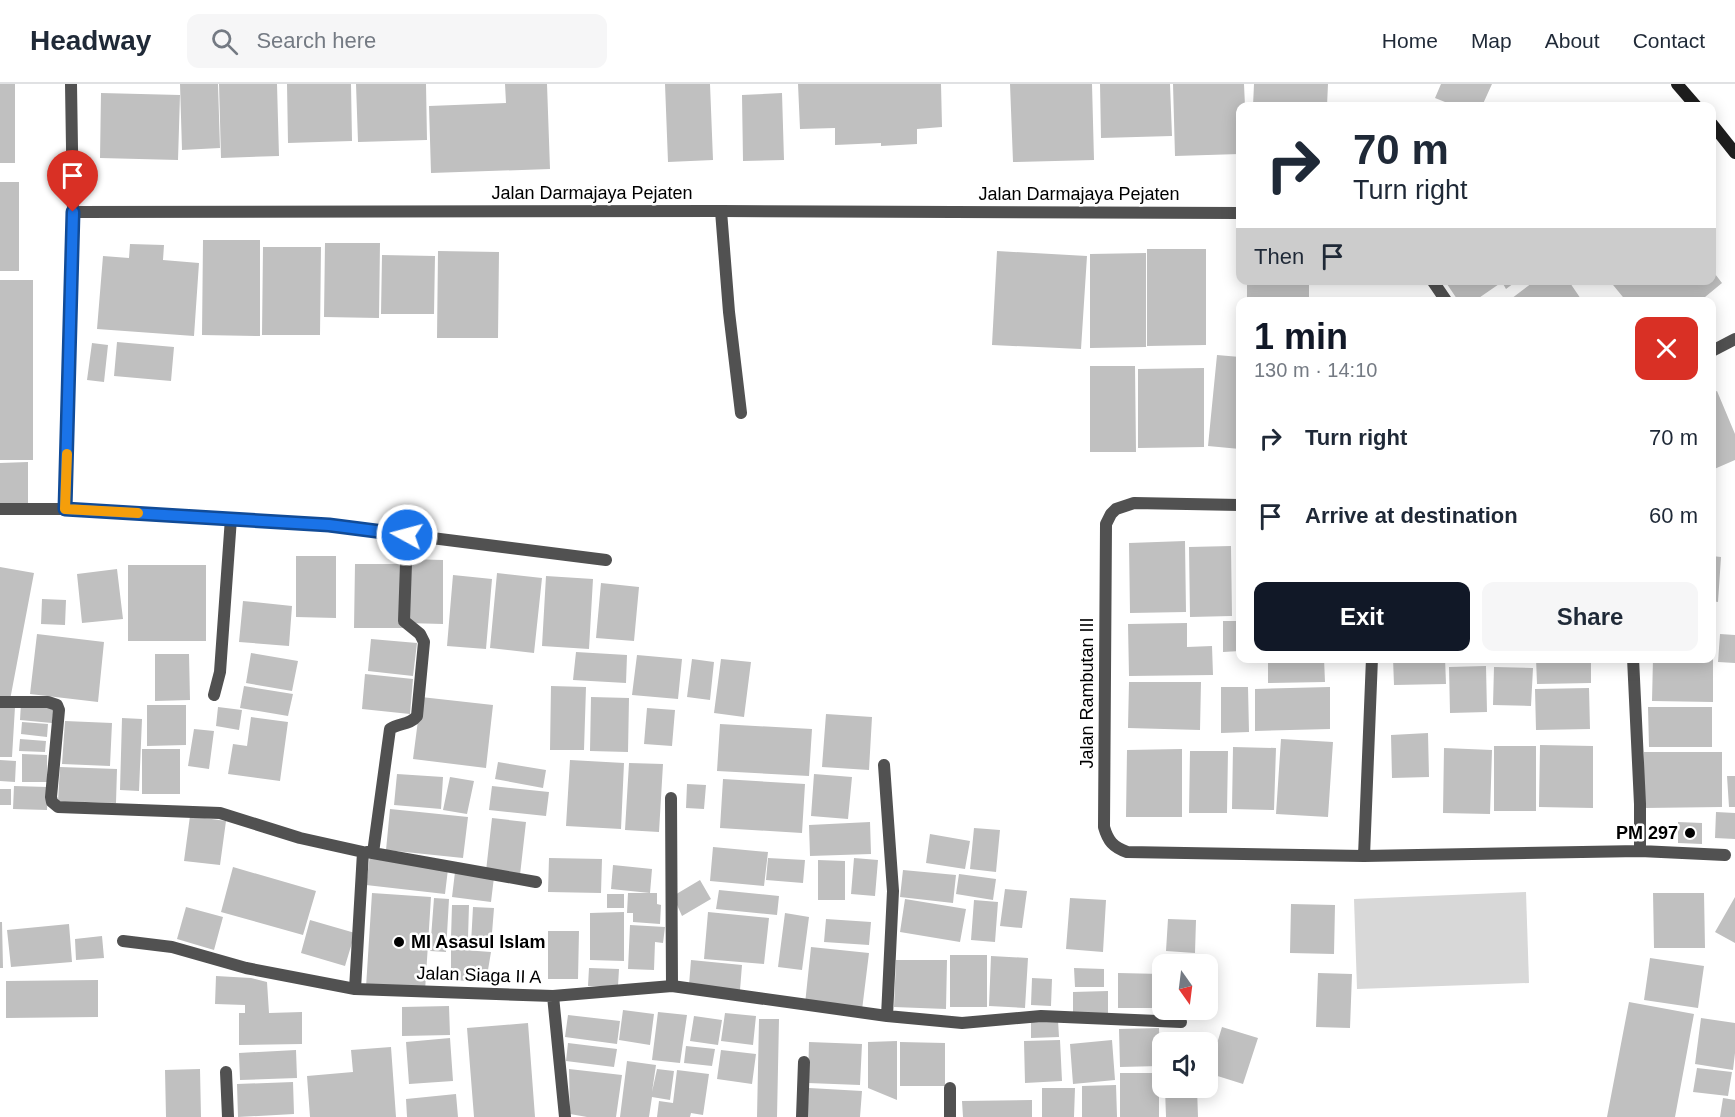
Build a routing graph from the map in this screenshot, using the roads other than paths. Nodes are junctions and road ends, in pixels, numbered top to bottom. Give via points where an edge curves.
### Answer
1 (71, 84) edge
2 (1677, 84) edge
3 (1693, 102) edge
4 (1716, 129) edge
5 (1735, 153) edge
6 (721, 211) junction
7 (73, 212) junction
8 (1236, 213) edge
9 (1735, 339) edge
10 (1716, 349) edge
11 (741, 413) dead end
12 (1236, 505) edge
13 (0, 509) edge
14 (65, 509) junction
15 (231, 518) junction
16 (407, 535) junction
17 (606, 560) dead end
18 (1372, 663) edge
19 (1633, 663) edge
20 (214, 695) dead end
21 (0, 702) edge
22 (884, 765) dead end
23 (671, 798) dead end
24 (1640, 851) junction
25 (368, 852) junction
26 (1725, 855) dead end
27 (1364, 856) junction
28 (536, 882) dead end
29 (123, 941) dead end
30 (672, 986) junction
31 (355, 989) junction
32 (553, 996) junction
33 (887, 1016) junction
34 (1181, 1022) dead end
35 (804, 1062) dead end
36 (226, 1072) dead end
37 (950, 1088) dead end
38 (228, 1117) edge
39 (565, 1117) edge
40 (802, 1117) edge
41 (950, 1117) edge

1 - 7 street
2 - 3 main road
4 - 5 main road
6 - 7 street, Jalan Darmajaya Pejaten
6 - 8 street, Jalan Darmajaya Pejaten
6 - 11 street
7 - 14 street
9 - 10 street
12 - 27 street, Jalan Rambutan III via 1134,503 1116,509 1107,524 1107,837 1127,852
13 - 14 street
14 - 15 street
15 - 16 street
15 - 20 street via 220,672
16 - 17 street
16 - 25 street via 404,621 424,642 417,716 390,729
18 - 27 street
19 - 24 street
21 - 25 street via 57,705 51,797 58,807 220,813 300,838
22 - 33 street via 893,891
23 - 30 street
24 - 26 street
24 - 27 street
25 - 28 street
25 - 31 street
29 - 31 street, Jalan Siaga II A via 172,947 246,968
30 - 32 street
30 - 33 street
31 - 32 street, Jalan Siaga II A
32 - 39 street, Jalan Siaga II A
33 - 34 street via 962,1023 1041,1016
35 - 40 street
36 - 38 street
37 - 41 street

